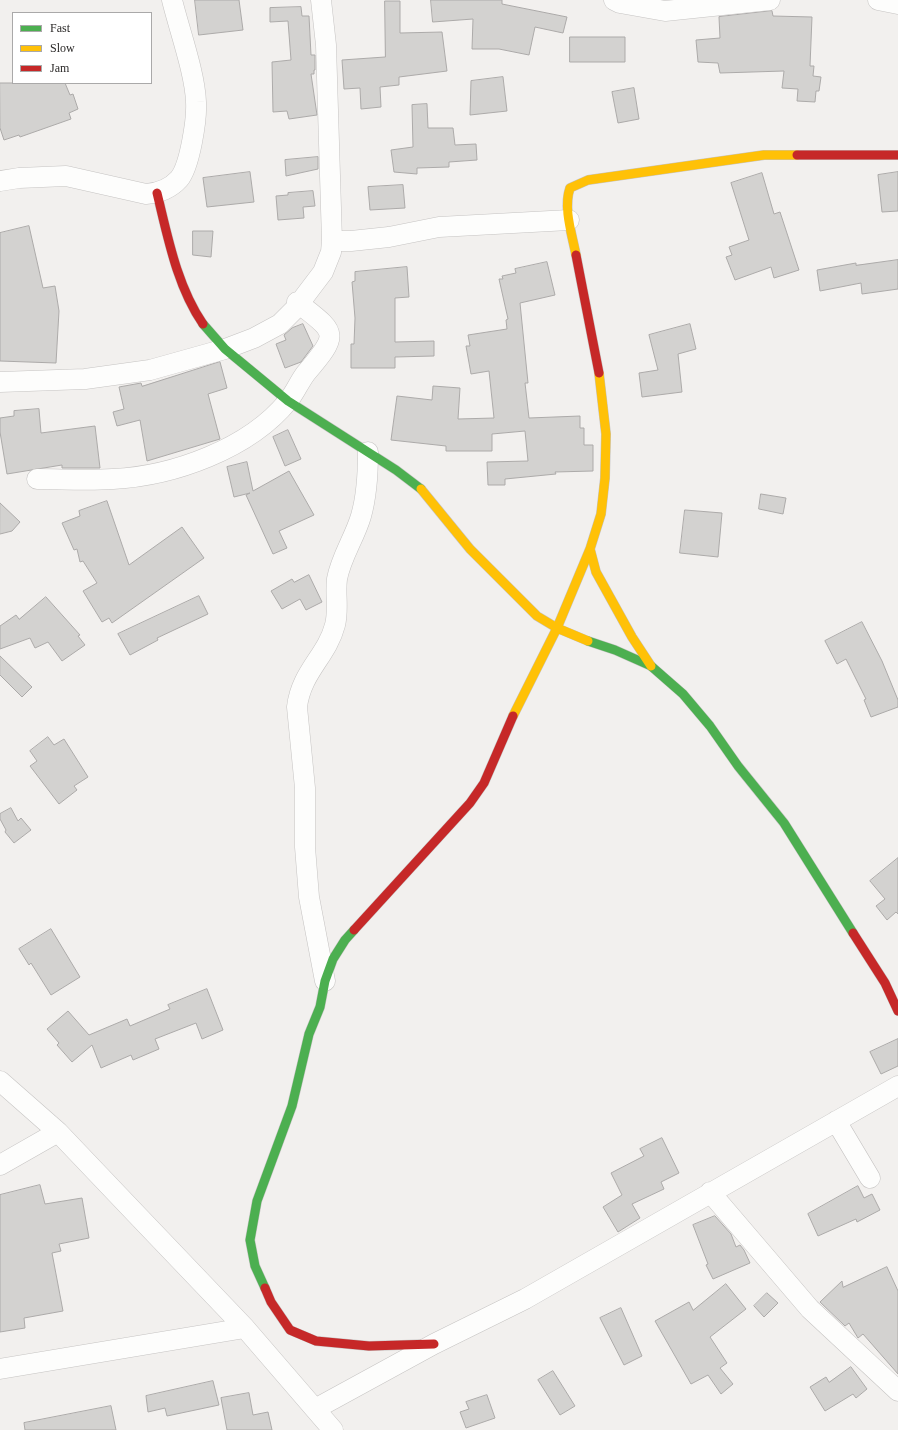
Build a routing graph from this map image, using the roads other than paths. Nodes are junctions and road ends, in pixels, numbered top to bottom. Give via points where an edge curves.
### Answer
1 (172, 0) edge
2 (321, 0) edge
3 (614, 0) edge
4 (770, 0) edge
5 (878, 0) edge
6 (898, 4) edge
7 (898, 155) edge
8 (0, 181) edge
9 (157, 193) junction
10 (569, 220) junction
11 (332, 241) junction
12 (298, 303) junction
13 (226, 349) junction
14 (0, 382) edge
15 (288, 401) junction
16 (368, 452) junction
17 (37, 479) dead end
18 (590, 549) junction
19 (557, 628) junction
20 (651, 666) junction
21 (325, 981) junction
22 (898, 1011) edge
23 (0, 1081) edge
24 (898, 1086) edge
25 (836, 1121) junction
26 (58, 1132) junction
27 (0, 1165) edge
28 (870, 1178) dead end
29 (710, 1192) junction
30 (245, 1328) junction
31 (434, 1344) junction
32 (0, 1369) edge
33 (898, 1391) edge
34 (315, 1409) junction
35 (333, 1430) edge

1 - 9 street via 194,84 196,102 192,137 180,178 170,187
2 - 11 street via 326,45
3 - 4 street via 665,11
5 - 6 street
7 - 10 street via 764,155 588,180 570,188 567,196
8 - 9 street via 66,176 146,194
9 - 13 street via 185,291 205,327
10 - 11 street via 439,227 389,238
10 - 18 street via 598,369 606,434 601,514
11 - 12 street via 328,262
12 - 13 street via 280,324
12 - 15 street via 326,325 329,342
13 - 14 street via 150,370 85,379
13 - 15 street
15 - 16 street
15 - 17 street via 259,429 224,450 179,468 138,477
16 - 19 street via 420,487 470,549 537,616
16 - 21 street via 367,489 360,517 342,562 338,579 335,625 326,646 305,677 298,695 309,897
18 - 19 street
18 - 20 street via 596,572
19 - 20 street
19 - 21 street via 519,702 484,783 470,803 402,880 344,940
20 - 22 street via 684,694 784,823 885,983
21 - 31 street via 292,1106 256,1201 250,1240 255,1266 271,1302 290,1330 316,1340 369,1346
23 - 26 street
24 - 25 street
25 - 28 street
25 - 29 street
26 - 27 street
26 - 30 street
29 - 31 street via 525,1299
29 - 33 street via 810,1309
30 - 32 street
30 - 34 street
31 - 34 street
34 - 35 street

